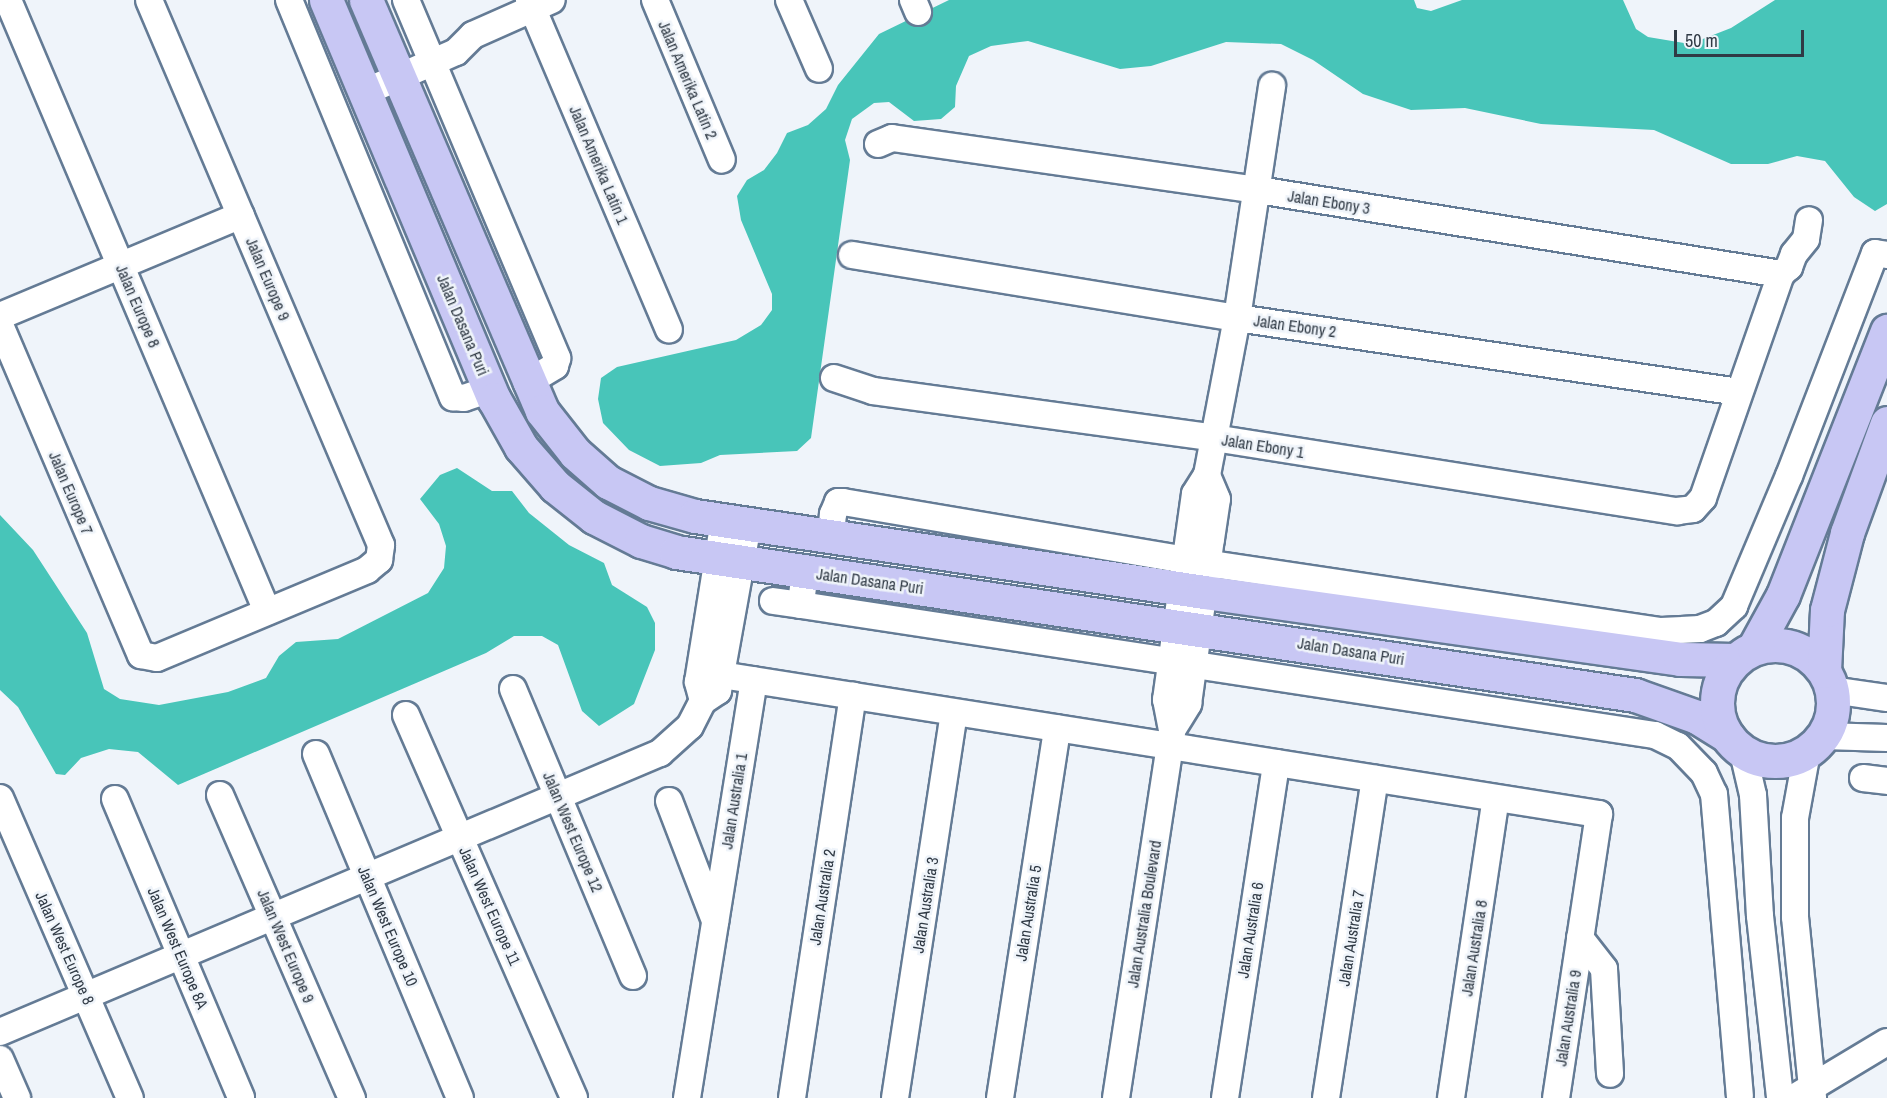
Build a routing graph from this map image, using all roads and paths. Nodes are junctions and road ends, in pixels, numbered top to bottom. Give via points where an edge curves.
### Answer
1 (8, 0) edge
2 (149, 0) edge
3 (289, 0) edge
4 (326, 0) edge
5 (366, 0) edge
6 (406, 0) edge
7 (655, 0) edge
8 (789, 0) edge
9 (538, 3) edge
10 (429, 54) junction
11 (395, 69) junction
12 (819, 69) dead end
13 (362, 84) junction
14 (1272, 86) dead end
15 (878, 144) dead end
16 (722, 160) dead end
17 (1258, 190) junction
18 (241, 215) junction
19 (1809, 220) dead end
20 (852, 255) dead end
21 (1887, 255) edge
22 (121, 266) junction
23 (1781, 274) junction
24 (0, 316) edge
25 (1237, 318) junction
26 (0, 325) edge
27 (669, 330) dead end
28 (1887, 331) edge
29 (834, 378) dead end
30 (527, 383) junction
31 (490, 389) junction
32 (1739, 392) junction
33 (1887, 423) edge
34 (1214, 438) junction
35 (1789, 476) junction
36 (1824, 489) junction
37 (736, 522) junction
38 (729, 560) junction
39 (805, 571) junction
40 (1195, 576) junction
41 (773, 601) dead end
42 (801, 605) junction
43 (267, 611) junction
44 (1187, 626) junction
45 (1744, 654) junction
46 (1182, 664) junction
47 (1828, 680) junction
48 (513, 689) dead end
49 (853, 696) junction
50 (1887, 698) edge
51 (954, 712) junction
52 (406, 715) dead end
53 (1057, 728) junction
54 (1171, 738) junction
55 (1887, 738) edge
56 (1735, 744) junction
57 (1815, 744) junction
58 (316, 754) dead end
59 (1276, 763) junction
60 (1375, 779) junction
61 (220, 795) dead end
62 (557, 795) junction
63 (0, 798) edge
64 (1496, 798) junction
65 (115, 799) dead end
66 (669, 801) dead end
67 (460, 837) junction
68 (367, 876) junction
69 (1760, 906) junction
70 (1725, 909) junction
71 (273, 916) junction
72 (715, 921) junction
73 (1580, 938) junction
74 (181, 955) junction
75 (633, 976) dead end
76 (86, 995) junction
77 (0, 1032) edge
78 (1887, 1042) edge
79 (0, 1059) edge
80 (1610, 1074) dead end
81 (1561, 1093) edge
82 (1806, 1095) edge
83 (1740, 1096) dead end
84 (17, 1098) edge
85 (130, 1098) edge
86 (241, 1098) edge
87 (352, 1098) edge
88 (460, 1098) edge
89 (574, 1098) edge
90 (687, 1098) edge
91 (792, 1098) edge
92 (896, 1098) edge
93 (1000, 1098) edge
94 (1116, 1098) edge
95 (1225, 1098) edge
96 (1326, 1098) edge
97 (1451, 1098) edge
98 (1780, 1098) edge

1 - 22 street, Jalan Europe 8
2 - 18 street, Jalan Europe 9
3 - 31 street via 453,397 465,398
4 - 13 main road, Jalan Dasana Puri
5 - 11 main road
6 - 10 street
7 - 16 street, Jalan Amerika Latin 2
8 - 12 street
9 - 10 street via 473,35 456,52
9 - 27 street, Jalan Amerika Latin 1
10 - 11 street
10 - 30 street via 557,358 555,366
11 - 13 street
11 - 30 main road
13 - 31 main road, Jalan Dasana Puri
14 - 17 street
15 - 17 street, Jalan Ebony 3 via 892,138
17 - 23 street, Jalan Ebony 3
17 - 25 street
18 - 22 street
18 - 43 street, Jalan Europe 9 via 381,545 379,560 367,570
19 - 23 street via 1806,239
20 - 25 street, Jalan Ebony 2
21 - 35 street via 1875,253
22 - 24 street
22 - 43 street, Jalan Europe 8
23 - 32 street
25 - 32 street, Jalan Ebony 2
25 - 34 street
26 - 43 street, Jalan Europe 7 via 138,651 146,658 157,658
28 - 36 main road
29 - 34 street, Jalan Ebony 1 via 873,391
30 - 37 main road via 542,411 575,453 608,482 649,503
31 - 38 main road, Jalan Dasana Puri via 521,447 555,486 594,517 650,544
32 - 34 street, Jalan Ebony 1 via 1703,498 1693,508 1677,511
33 - 47 main road via 1847,532 1827,609
34 - 40 street via 1207,475 1217,499
35 - 36 street
35 - 40 street via 1734,606 1716,623 1682,633
36 - 45 main road via 1783,595
37 - 38 street
37 - 40 main road
38 - 39 main road, Jalan Dasana Puri
38 - 62 street via 718,691 703,701 690,726 660,753
39 - 42 street
39 - 44 main road, Jalan Dasana Puri
40 - 44 street
40 - 45 main road via 1680,659
41 - 42 street
42 - 46 street
44 - 46 street
44 - 56 main road, Jalan Dasana Puri via 1635,695 1697,717
45 - 47 main road via 1773,644 1793,647 1810,656
45 - 56 main road via 1723,676 1717,696 1719,717
46 - 54 street via 1166,700
46 - 70 street via 1655,735 1692,758 1714,794
47 - 50 street
47 - 57 main road via 1833,714
48 - 62 street, Jalan West Europe 12
49 - 51 street
49 - 72 street, Jalan Australia 1 via 744,679
49 - 91 street, Jalan Australia 2
51 - 53 street
51 - 92 street, Jalan Australia 3
52 - 67 street, Jalan West Europe 11
53 - 54 street
53 - 93 street, Jalan Australia 5
54 - 59 street
54 - 94 street, Jalan Australia Boulevard
55 - 57 street
56 - 57 main road via 1764,760 1787,760
56 - 69 street via 1753,795
57 - 82 street via 1795,818 1794,917
58 - 68 street, Jalan West Europe 10
59 - 60 street
59 - 95 street, Jalan Australia 6
60 - 64 street
60 - 96 street, Jalan Australia 7
61 - 71 street, Jalan West Europe 9
62 - 67 street
62 - 75 street, Jalan West Europe 12
63 - 76 street, Jalan West Europe 8
64 - 73 street, Jalan Australia 9 via 1599,814
64 - 97 street, Jalan Australia 8
65 - 74 street, Jalan West Europe 8A
66 - 72 street, Jalan Australia 1
67 - 68 street
67 - 89 street, Jalan West Europe 11
68 - 71 street
68 - 88 street, Jalan West Europe 10
69 - 70 street
69 - 98 street
70 - 83 street
71 - 74 street
71 - 87 street, Jalan West Europe 9
72 - 90 street, Jalan Australia 1
73 - 80 street, Jalan Australia 9 via 1604,969
73 - 81 street, Jalan Australia 9
74 - 76 street
74 - 86 street, Jalan West Europe 8A
76 - 77 street
76 - 85 street, Jalan West Europe 8
78 - 82 street
79 - 84 street

